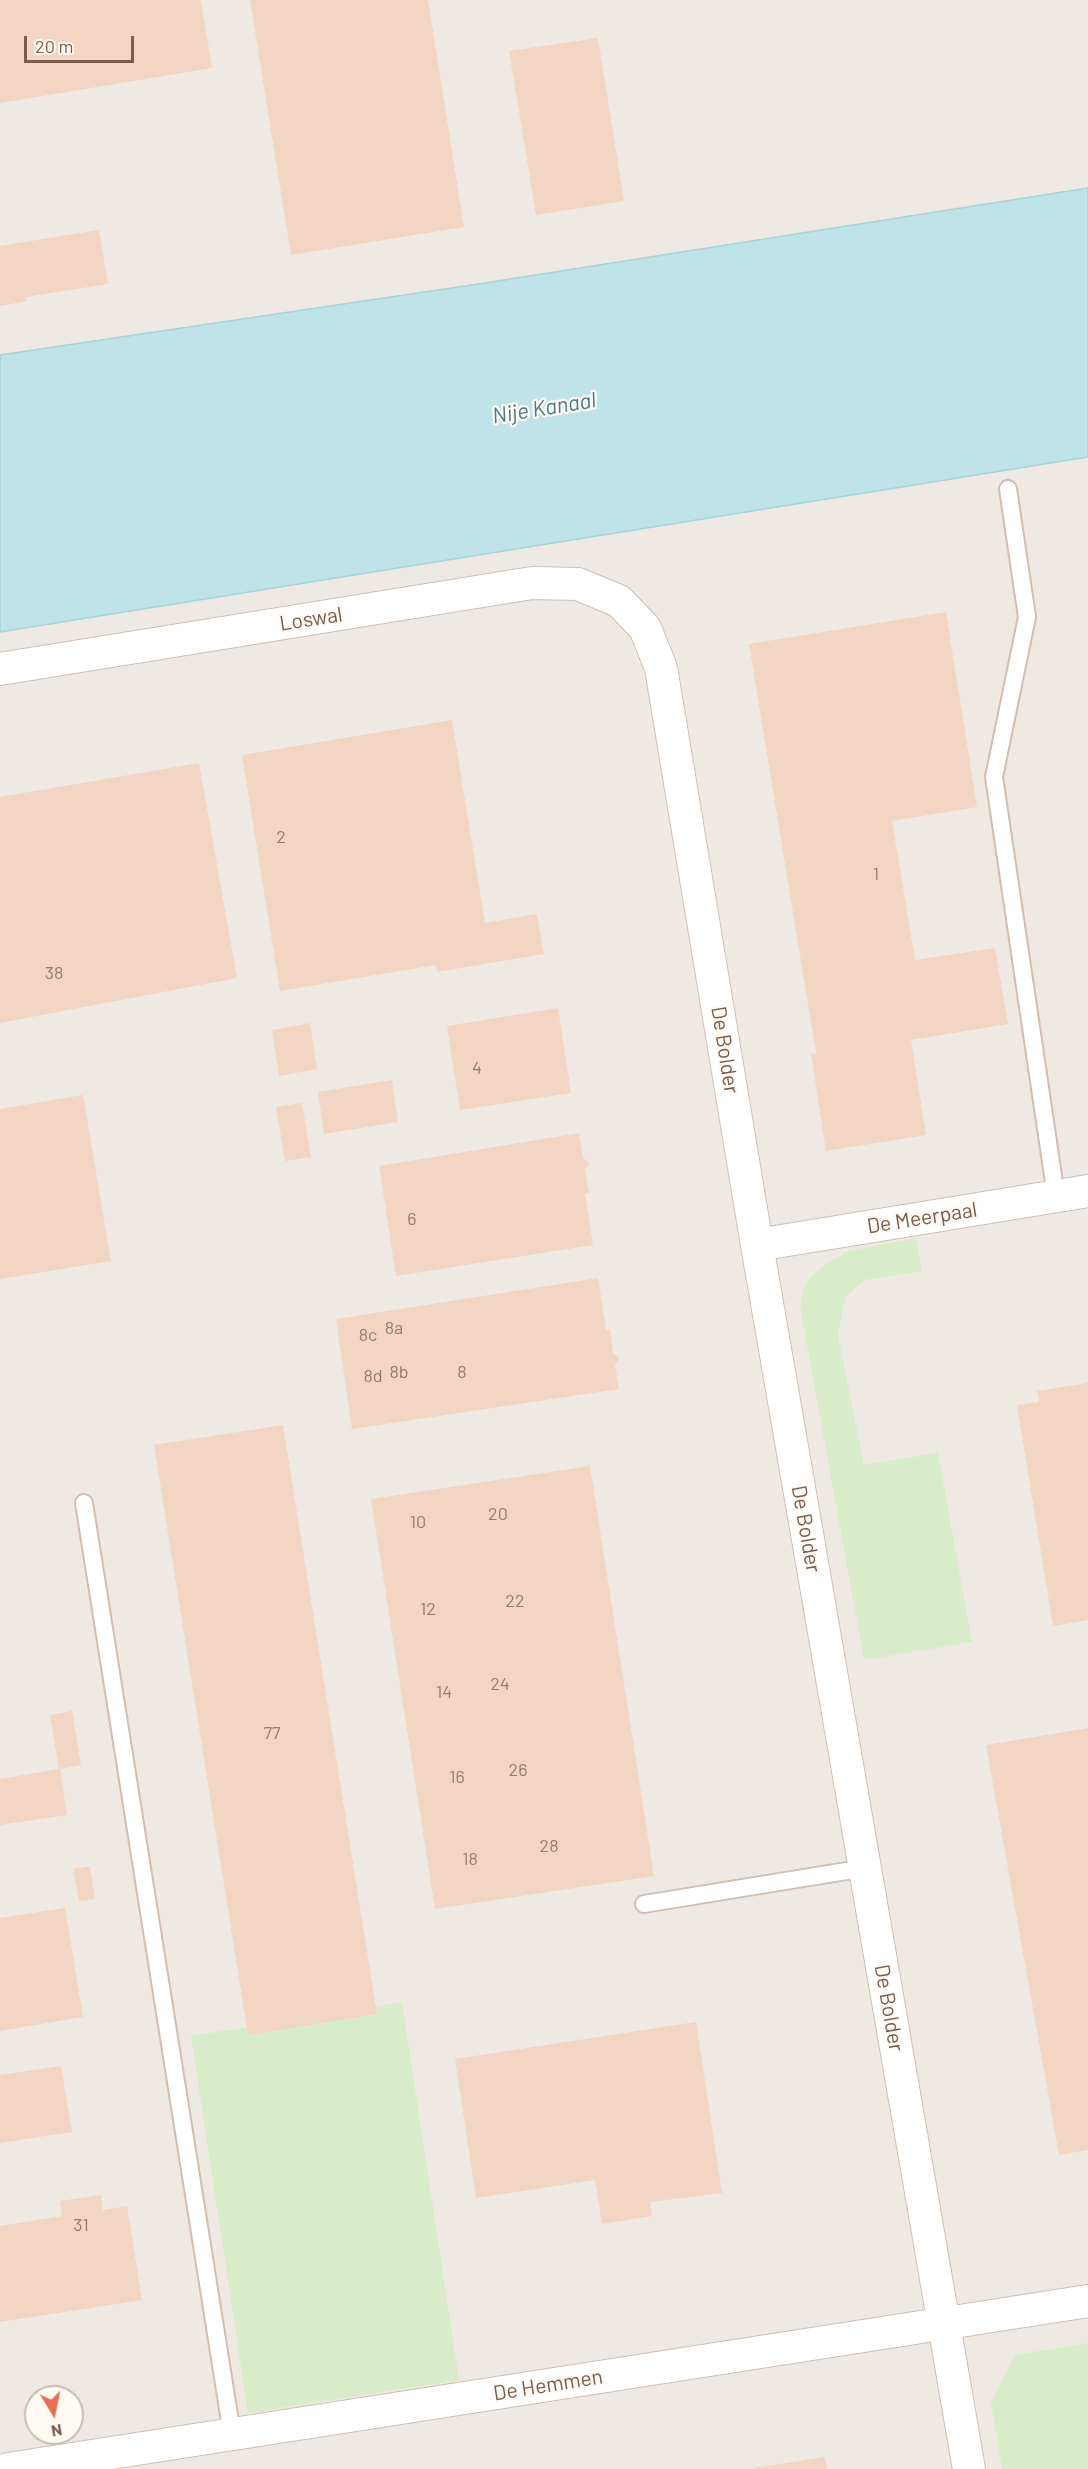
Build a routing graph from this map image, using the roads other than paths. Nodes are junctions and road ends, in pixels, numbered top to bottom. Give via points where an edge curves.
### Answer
1 (1008, 489) dead end
2 (619, 601) joint
3 (0, 669) edge
4 (1088, 1191) edge
5 (1056, 1196) junction
6 (757, 1245) junction
7 (84, 1503) dead end
8 (865, 1868) junction
9 (645, 1904) dead end
10 (1088, 2301) edge
11 (943, 2324) junction
12 (232, 2434) junction
13 (8, 2469) edge
14 (969, 2469) edge

1 - 5 lane via 1027,617 994,777
2 - 3 street, Loswal via 578,584 532,583
2 - 6 street, De Bolder via 645,628 661,668
4 - 5 street, De Meerpaal
5 - 6 street, De Meerpaal
6 - 8 street, De Bolder
7 - 12 lane
8 - 9 lane
8 - 11 street, De Bolder
10 - 11 street, De Hemmen
11 - 12 street, De Hemmen
11 - 14 street, De Bolder
12 - 13 street, De Hemmen

